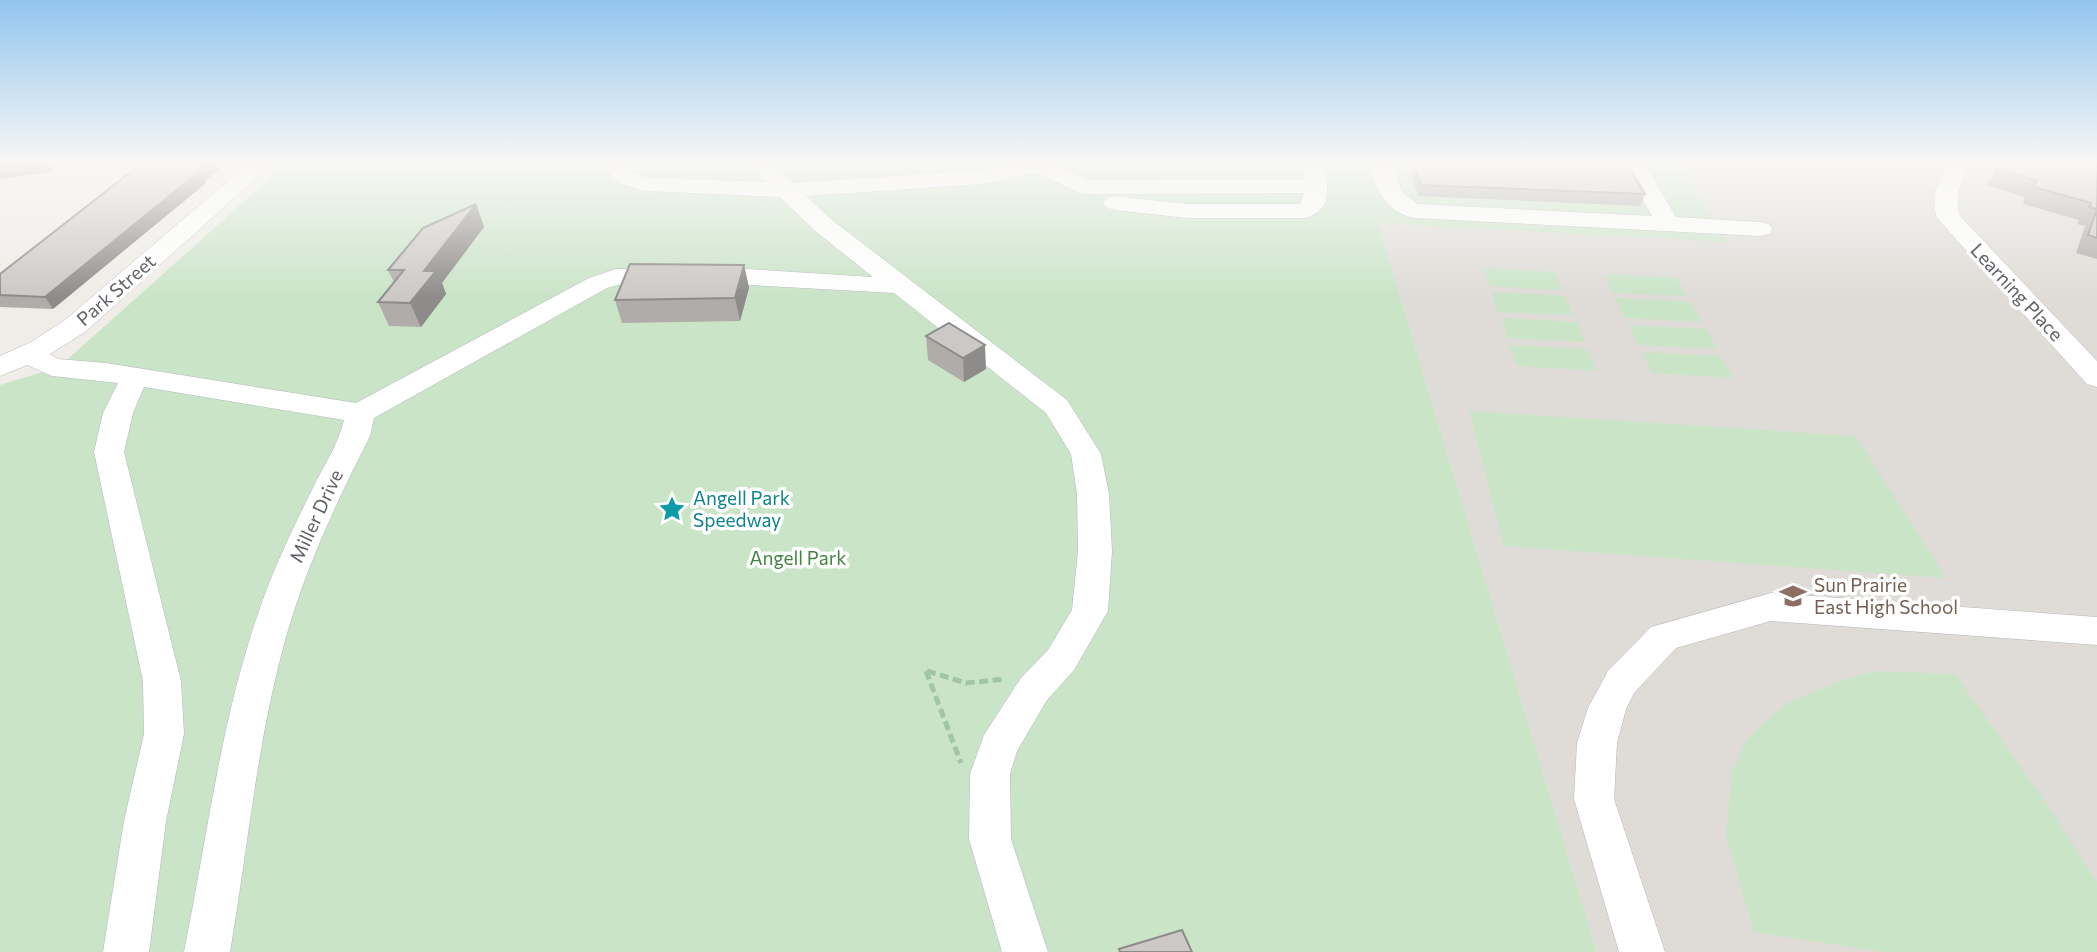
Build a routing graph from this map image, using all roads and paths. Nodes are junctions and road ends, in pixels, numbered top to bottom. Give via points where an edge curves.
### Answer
1 (211, 208) edge
2 (812, 208) edge
3 (1154, 208) edge
4 (1310, 208) edge
5 (1408, 208) edge
6 (1659, 208) edge
7 (1946, 208) edge
8 (1668, 225) junction
9 (1760, 229) dead end
10 (901, 286) junction
11 (29, 355) junction
12 (0, 367) edge
13 (137, 377) junction
14 (2097, 378) edge
15 (360, 413) junction
16 (2097, 631) edge
17 (1017, 677) dead end
18 (965, 775) dead end
19 (126, 952) edge
20 (207, 952) edge
21 (1024, 952) edge
22 (1642, 952) edge

1 - 11 street, Park Street via 93,312
2 - 10 street via 823,225
3 - 4 street
5 - 8 street
6 - 8 street
7 - 14 street, Learning Place via 1949,219
8 - 9 street
10 - 15 street via 731,276 616,277
10 - 21 street via 1057,407 1086,454 1091,480 1095,551 1090,611 1061,660 1034,688 1011,725 990,774 990,839
11 - 12 street, Park Street
11 - 13 street via 52,367
13 - 15 street
13 - 19 street via 123,396 109,452 162,681 164,734 145,821
15 - 20 street, Miller Drive via 355,436 291,568 267,638
16 - 22 street via 1771,607 1664,637 1621,681 1597,743 1594,799
17 - 18 path via 954,683 926,671

